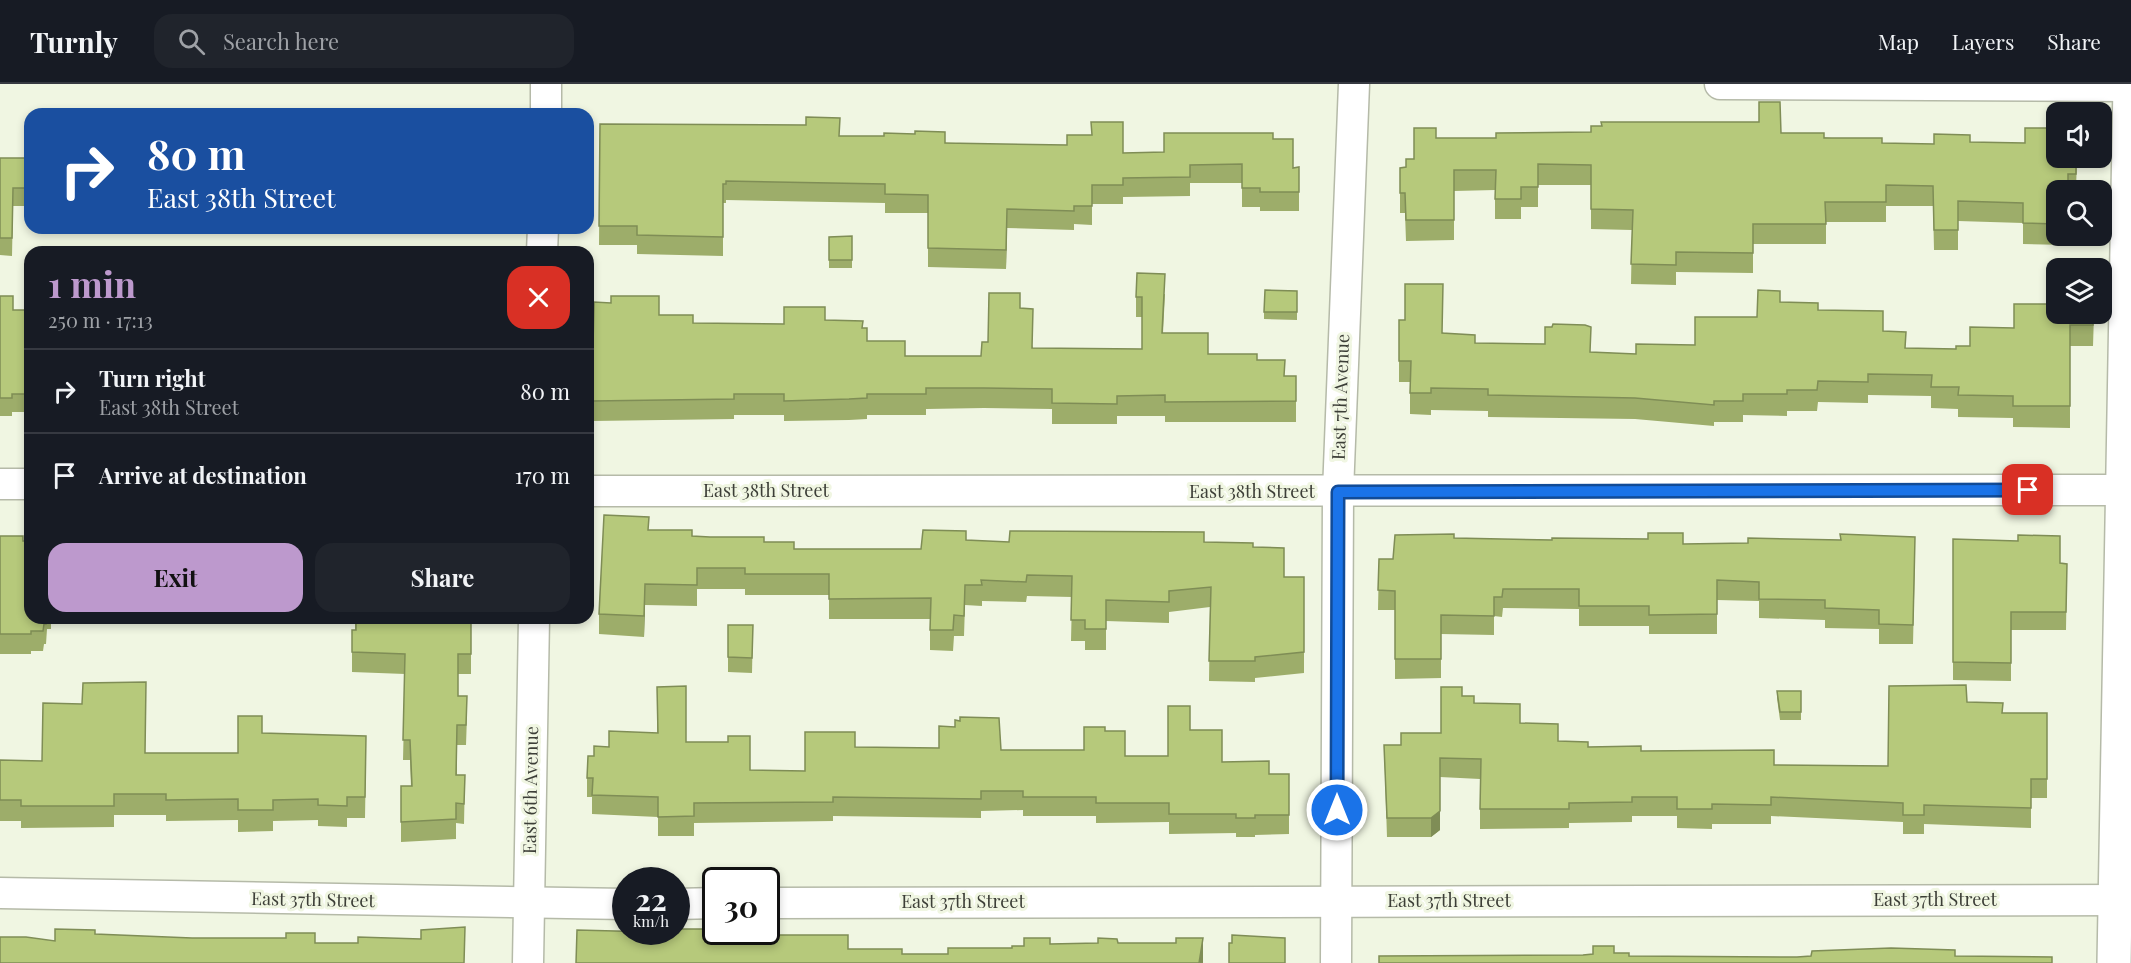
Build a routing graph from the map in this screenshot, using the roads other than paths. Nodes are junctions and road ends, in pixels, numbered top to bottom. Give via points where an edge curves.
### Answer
1 (546, 84) edge
2 (1354, 84) edge
3 (1720, 84) edge
4 (2131, 85) edge
5 (546, 108) edge
6 (0, 484) edge
7 (24, 484) edge
8 (2127, 490) edge
9 (594, 491) edge
10 (1338, 492) junction
11 (534, 624) edge
12 (0, 893) edge
13 (2123, 900) edge
14 (1337, 901) junction
15 (780, 903) edge
16 (529, 904) junction
17 (612, 904) edge
18 (528, 963) edge
19 (1336, 963) edge
20 (2114, 963) edge

1 - 5 street
2 - 10 street, East 7th Avenue
3 - 4 street
4 - 8 main road
6 - 7 street
8 - 10 street, East 38th Street
8 - 13 main road
9 - 10 street, East 38th Street
10 - 14 street, East 7th Avenue
11 - 16 street, East 6th Avenue
12 - 16 street, East 37th Street
13 - 14 street, East 37th Street
13 - 20 main road
14 - 15 street, East 37th Street
14 - 19 street, East 7th Avenue
16 - 17 street, East 37th Street
16 - 18 street, East 6th Avenue

